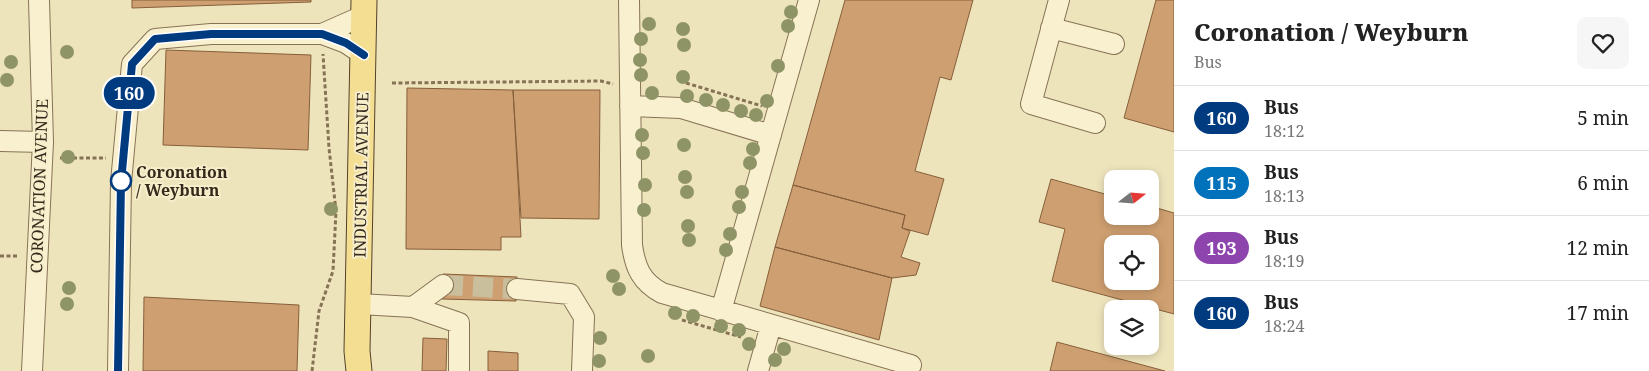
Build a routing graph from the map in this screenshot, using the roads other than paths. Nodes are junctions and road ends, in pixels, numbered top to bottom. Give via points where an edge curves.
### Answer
1 (39, 0) edge
2 (628, 0) edge
3 (809, 0) edge
4 (1059, 0) edge
5 (364, 7) edge
6 (1051, 28) junction
7 (322, 34) junction
8 (1114, 44) dead end
9 (364, 55) junction
10 (630, 106) junction
11 (1095, 123) dead end
12 (771, 136) junction
13 (0, 141) edge
14 (42, 150) junction
15 (443, 285) tunnel mouth
16 (517, 289) tunnel mouth
17 (358, 304) junction
18 (413, 306) junction
19 (721, 311) junction
20 (771, 325) junction
21 (356, 364) edge
22 (911, 365) dead end
23 (32, 371) edge
24 (118, 371) edge
25 (459, 371) edge
26 (582, 371) edge
27 (758, 371) edge

1 - 14 street, CORONATION AVENUE
2 - 10 street
3 - 12 street
4 - 6 street
5 - 7 street
5 - 9 main road, INDUSTRIAL AVENUE
6 - 8 street
6 - 11 street via 1031,104
7 - 9 street via 346,43
7 - 24 street via 211,34 155,39 132,64 121,182
9 - 17 main road, INDUSTRIAL AVENUE
10 - 12 street via 681,108
10 - 19 street via 632,244 638,268 651,288
12 - 19 street
13 - 14 street
14 - 23 street, CORONATION AVENUE
15 - 18 street
16 - 26 street via 570,294 584,317
17 - 18 street
17 - 21 main road, INDUSTRIAL AVENUE
18 - 25 street via 459,323
19 - 20 street
20 - 22 street
20 - 27 street

